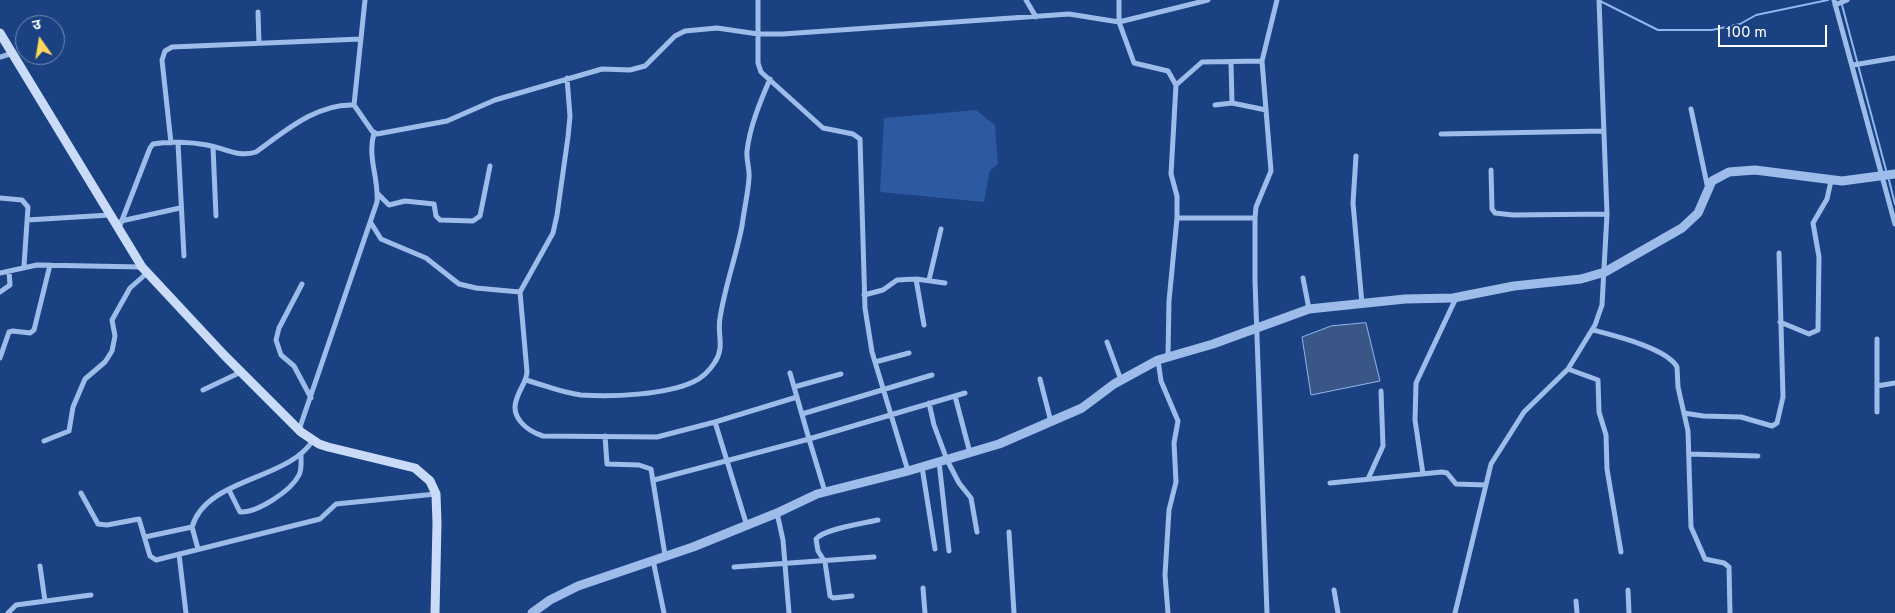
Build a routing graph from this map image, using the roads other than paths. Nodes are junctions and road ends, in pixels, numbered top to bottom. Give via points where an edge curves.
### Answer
1 (365, 0) edge
2 (758, 0) edge
3 (1026, 0) edge
4 (1119, 0) edge
5 (1208, 0) edge
6 (1277, 0) edge
7 (1847, 0) edge
8 (1599, 1) edge
9 (1835, 2) edge
10 (258, 12) dead end
11 (1036, 18) junction
12 (1119, 22) junction
13 (0, 33) edge
14 (758, 34) junction
15 (361, 39) junction
16 (259, 43) junction
17 (13, 52) junction
18 (0, 56) edge
19 (1895, 58) edge
20 (1262, 61) junction
21 (1231, 62) junction
22 (1853, 66) junction
23 (567, 78) junction
24 (770, 79) junction
25 (1176, 85) junction
26 (1232, 103) junction
27 (354, 105) junction
28 (1215, 105) dead end
29 (1691, 109) dead end
30 (1266, 110) junction
31 (1604, 131) junction
32 (374, 134) junction
33 (1441, 134) dead end
34 (175, 143) junction
35 (213, 147) junction
36 (1356, 156) dead end
37 (490, 166) dead end
38 (1491, 170) dead end
39 (1895, 174) edge
40 (1882, 175) junction
41 (1831, 181) junction
42 (1708, 189) junction
43 (378, 194) junction
44 (0, 198) edge
45 (180, 208) junction
46 (1607, 214) junction
47 (111, 215) junction
48 (216, 216) dead end
49 (1177, 218) junction
50 (1254, 218) junction
51 (27, 220) junction
52 (371, 222) junction
53 (1895, 224) edge
54 (120, 225) junction
55 (941, 229) dead end
56 (1780, 252) dead end
57 (184, 256) dead end
58 (50, 265) junction
59 (24, 266) junction
60 (144, 270) junction
61 (9, 271) junction
62 (1605, 272) junction
63 (0, 273) edge
64 (1303, 278) dead end
65 (916, 279) junction
66 (929, 280) junction
67 (945, 283) dead end
68 (302, 284) dead end
69 (0, 292) edge
70 (520, 292) junction
71 (864, 295) junction
72 (1456, 297) junction
73 (1362, 304) junction
74 (1309, 309) junction
75 (1780, 322) junction
76 (924, 324) dead end
77 (1257, 329) junction
78 (1593, 330) junction
79 (1877, 339) dead end
80 (1107, 342) dead end
81 (909, 353) dead end
82 (1168, 356) junction
83 (0, 358) edge
84 (1158, 360) junction
85 (875, 362) junction
86 (1568, 370) junction
87 (241, 372) junction
88 (790, 373) dead end
89 (841, 374) dead end
90 (932, 375) dead end
91 (1040, 379) dead end
92 (526, 380) junction
93 (1121, 380) junction
94 (1895, 383) edge
95 (1877, 386) junction
96 (794, 387) junction
97 (203, 390) dead end
98 (882, 391) junction
99 (1381, 391) dead end
100 (965, 393) dead end
101 (955, 396) junction
102 (797, 397) junction
103 (311, 398) junction
104 (929, 403) junction
105 (1877, 412) dead end
106 (1684, 413) junction
107 (802, 414) junction
108 (889, 414) junction
109 (715, 422) junction
110 (1051, 422) junction
111 (299, 430) junction
112 (604, 436) junction
113 (809, 439) junction
114 (313, 440) junction
115 (44, 441) dead end
116 (970, 453) junction
117 (1689, 454) junction
118 (301, 455) junction
119 (1758, 456) dead end
120 (943, 461) junction
121 (727, 462) junction
122 (922, 467) junction
123 (908, 471) junction
124 (1423, 474) junction
125 (1368, 479) junction
126 (654, 480) junction
127 (1330, 483) dead end
128 (1486, 488) junction
129 (229, 490) junction
130 (825, 492) junction
131 (81, 493) dead end
132 (436, 494) junction
133 (777, 513) junction
134 (878, 520) dead end
135 (192, 526) junction
136 (747, 526) junction
137 (977, 532) dead end
138 (1009, 532) dead end
139 (145, 537) junction
140 (198, 549) junction
141 (935, 549) dead end
142 (949, 551) dead end
143 (1621, 552) dead end
144 (179, 554) junction
145 (666, 555) junction
146 (874, 557) dead end
147 (652, 560) junction
148 (825, 562) junction
149 (786, 564) junction
150 (40, 566) dead end
151 (734, 567) dead end
152 (923, 588) dead end
153 (1334, 590) dead end
154 (1628, 590) dead end
155 (91, 595) dead end
156 (852, 596) dead end
157 (45, 601) junction
158 (1576, 601) dead end
159 (8, 613) edge
160 (186, 613) edge
161 (435, 613) edge
162 (532, 613) edge
163 (664, 613) edge
164 (789, 613) edge
165 (925, 613) edge
166 (1014, 613) edge
167 (1168, 613) edge
168 (1267, 613) edge
169 (1338, 613) edge
170 (1455, 613) edge
171 (1577, 613) edge
172 (1629, 613) edge
173 (1730, 613) edge

1 - 15 street
2 - 14 street
3 - 11 street
4 - 12 street
5 - 12 street
6 - 20 street
7 - 9 street
8 - 31 street
9 - 22 street
10 - 16 street
11 - 12 street via 1069,14
11 - 14 street
12 - 25 street via 1134,63 1168,71
13 - 17 main road
14 - 23 street via 717,28 692,29 675,36 645,66 630,70 602,69
14 - 24 street via 759,68
15 - 16 street
15 - 27 street
16 - 34 street via 172,47 164,52 162,60
17 - 18 street
17 - 47 main road
19 - 22 street
20 - 21 street
20 - 30 street
21 - 25 street via 1202,62
21 - 26 street
22 - 40 street
23 - 32 street via 495,100 446,121
23 - 70 street via 569,130 557,215 552,233
24 - 71 street via 823,128 852,134 860,139
24 - 92 street via 749,136 746,154 748,186 720,319 722,342 716,362 693,382 643,393 580,395
25 - 49 street via 1171,174 1177,196
26 - 28 street
26 - 30 street
27 - 32 street
27 - 35 street via 339,106 312,115 256,152 232,153
29 - 42 street
30 - 50 street via 1271,171
31 - 33 street
31 - 46 street
32 - 43 street via 371,156
34 - 35 street
34 - 45 street
34 - 54 street via 158,143 150,148
35 - 48 street
36 - 73 street via 1353,203
37 - 43 street via 480,216 473,221 440,220 434,204 405,201 389,205
38 - 46 street via 1492,209 1495,213
39 - 40 street
40 - 41 street
40 - 53 street
41 - 42 street via 1754,170 1738,171 1720,175
41 - 75 street via 1827,199 1813,224 1819,257 1818,330 1810,334
42 - 62 street via 1698,213 1682,228
43 - 52 street
44 - 51 street via 26,203
45 - 54 street
45 - 57 street
46 - 62 street
47 - 51 street
47 - 54 main road
49 - 50 street
49 - 82 street via 1170,283
50 - 77 street
51 - 59 street
52 - 70 street via 381,238 426,258 459,284
52 - 103 street
54 - 60 main road
55 - 66 street
56 - 75 street
58 - 59 street
58 - 60 street
58 - 83 street via 34,330 30,333 9,332
59 - 61 street
60 - 87 main road
60 - 115 street via 112,320 115,336 112,351 105,362 84,379 73,407 69,431
61 - 63 street
61 - 69 street via 10,285
62 - 72 street
62 - 78 street via 1602,305
64 - 74 street
65 - 66 street
65 - 71 street via 897,280 883,290
65 - 76 street
66 - 67 street
68 - 103 street via 276,340 281,355 294,366
70 - 92 street
71 - 85 street
72 - 73 street
72 - 124 street via 1416,383 1415,420
73 - 74 street
74 - 77 street
75 - 106 street via 1783,397 1777,423 1772,426 1740,416
77 - 82 street
77 - 168 street
78 - 86 street
78 - 106 street via 1632,341 1674,362
79 - 95 street
80 - 93 street
81 - 85 street
82 - 84 street
84 - 93 street
84 - 167 street via 1165,393 1178,421 1174,443 1176,482 1169,510 1165,575
85 - 98 street
86 - 128 street via 1524,412 1491,464
86 - 143 street via 1598,380
87 - 97 street
87 - 111 main road
88 - 96 street
89 - 96 street
90 - 98 street
91 - 110 street
92 - 112 street via 515,405 523,426 531,432 543,436
93 - 110 street via 1082,408
94 - 95 street
95 - 105 street
96 - 102 street
98 - 107 street
98 - 108 street
99 - 125 street via 1383,446
100 - 101 street
101 - 104 street
101 - 116 street
102 - 107 street
102 - 109 street
103 - 111 street
104 - 108 street
104 - 120 street
106 - 117 street
107 - 113 street
108 - 113 street
108 - 123 street
109 - 112 street via 657,437
109 - 121 street
110 - 116 street
111 - 114 main road
112 - 126 street via 607,464 647,466
113 - 121 street
113 - 130 street
114 - 118 street
114 - 132 main road via 328,447 415,468 430,481
116 - 120 street
117 - 119 street
117 - 173 street via 1691,528 1705,559 1729,567
118 - 129 street
118 - 129 street via 299,475 269,502 240,512
120 - 122 street
120 - 137 street via 971,498
120 - 142 street
121 - 126 street
121 - 136 street
122 - 123 street
122 - 141 street
123 - 130 street
124 - 125 street
124 - 128 street via 1447,473 1456,484
125 - 127 street
126 - 145 street
128 - 170 street
129 - 135 street via 201,510
130 - 133 street
131 - 139 street via 98,524 139,519
132 - 140 street via 336,504 320,519
132 - 161 main road
133 - 136 street
133 - 149 street
134 - 148 street via 818,536 818,551
135 - 139 street
135 - 140 street
136 - 145 street
138 - 166 street
139 - 144 street via 152,559
140 - 144 street
144 - 160 street
145 - 147 street
146 - 148 street
147 - 162 street via 562,592
147 - 163 street
148 - 149 street
148 - 156 street via 830,596
149 - 151 street
149 - 164 street
150 - 157 street
152 - 165 street
153 - 169 street
154 - 172 street
155 - 157 street
157 - 159 street via 16,605
158 - 171 street

